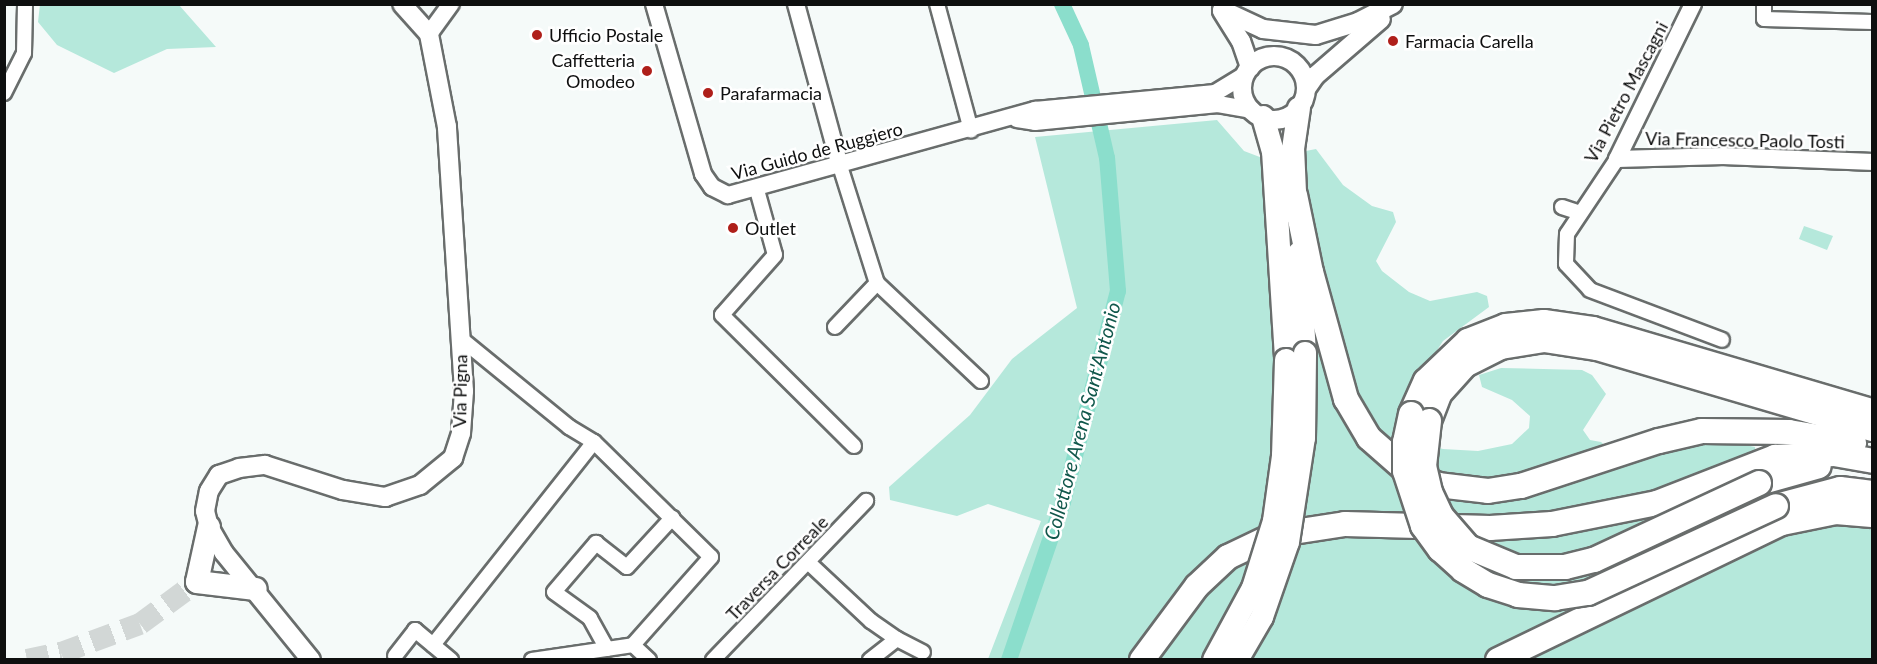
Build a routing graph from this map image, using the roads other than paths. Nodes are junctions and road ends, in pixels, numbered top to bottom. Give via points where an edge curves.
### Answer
1 (25, 4) edge
2 (402, 4) edge
3 (451, 4) edge
4 (654, 4) edge
5 (796, 4) edge
6 (937, 4) edge
7 (1393, 4) edge
8 (1398, 4) edge
9 (1693, 4) edge
10 (1764, 4) edge
11 (1220, 7) edge
12 (1872, 22) edge
13 (429, 34) junction
14 (1247, 71) junction
15 (4, 93) edge
16 (1303, 98) junction
17 (1257, 114) junction
18 (1013, 118) junction
19 (971, 130) junction
20 (1617, 159) junction
21 (1872, 162) edge
22 (840, 166) junction
23 (757, 190) junction
24 (1295, 195) junction
25 (1562, 207) dead end
26 (1580, 213) junction
27 (876, 283) junction
28 (835, 327) dead end
29 (460, 338) junction
30 (1722, 340) dead end
31 (1730, 377) junction
32 (981, 381) dead end
33 (1872, 411) edge
34 (1420, 417) junction
35 (1872, 429) edge
36 (594, 442) junction
37 (854, 446) dead end
38 (1872, 452) edge
39 (1872, 460) edge
40 (1872, 467) edge
41 (1754, 474) junction
42 (1872, 493) edge
43 (866, 501) dead end
44 (1779, 514) junction
45 (1872, 515) edge
46 (672, 518) junction
47 (208, 527) junction
48 (809, 563) junction
49 (256, 589) junction
50 (897, 639) junction
51 (433, 645) junction
52 (633, 645) junction
53 (607, 649) junction
54 (923, 652) dead end
55 (395, 656) dead end
56 (311, 660) edge
57 (451, 660) edge
58 (532, 660) edge
59 (649, 660) edge
60 (713, 660) edge
61 (870, 660) edge
62 (1142, 660) edge
63 (1214, 660) edge
64 (1237, 660) edge
65 (1498, 660) edge

1 - 15 street via 24,53
2 - 13 main road
3 - 13 street
4 - 23 street, Via Guido de Ruggiero via 706,180 728,195
5 - 22 street
6 - 19 street
7 - 11 main road via 1358,22 1316,35 1263,29
8 - 16 main road via 1323,68
9 - 20 street, Via Pietro Mascagni
10 - 12 street via 1764,19
11 - 14 main road via 1241,41
13 - 29 main road, Via Pigna via 447,128
14 - 16 main road via 1266,57 1286,57 1301,70
14 - 17 main road via 1243,94
14 - 18 street, Via Guido de Ruggiero via 1215,93 1035,110
16 - 17 main road via 1282,118
16 - 24 highway via 1293,149
17 - 18 street, Via Guido de Ruggiero via 1218,104 1035,122
17 - 63 highway, bridge via 1273,151 1284,314 1283,456 1264,558 1240,617
18 - 19 street, Via Guido de Ruggiero
19 - 22 street, Via Guido de Ruggiero
20 - 21 street, Via Francesco Paolo Tosti via 1724,156
20 - 26 street, Via Pietro Mascagni
22 - 23 street, Via Guido de Ruggiero
22 - 27 street
23 - 37 street via 775,255 722,315
24 - 38 highway, bridge via 1338,379 1356,419 1394,463 1438,485 1488,491 1521,486 1683,434 1739,429 1854,443
24 - 64 highway, bridge via 1305,353 1301,478 1276,583
25 - 26 street
26 - 30 street, Via Pietro Mascagni via 1567,234 1563,251 1566,264 1579,282
27 - 28 street
27 - 32 street
29 - 36 street via 568,427
29 - 47 main road, Via Pigna via 464,391 461,433 453,458 420,485 385,497 343,490 265,465 239,468 219,475 209,491 205,511
31 - 33 highway
31 - 34 highway via 1575,325 1516,324 1480,334 1456,349 1426,381
31 - 35 highway
34 - 41 highway, bridge via 1430,492 1441,516 1468,547 1516,567 1565,567 1594,560
34 - 44 highway, bridge via 1405,442 1405,471 1424,526 1440,549 1463,570 1488,585 1518,595 1555,598 1588,593
36 - 46 street
36 - 51 street
39 - 41 highway via 1796,454
40 - 41 highway via 1808,467
41 - 62 highway, bridge via 1589,519 1490,528 1345,524 1274,535 1228,557 1197,586
42 - 44 highway via 1840,489
43 - 48 street, Traversa Correale
44 - 45 highway
44 - 65 highway
46 - 52 street via 711,556
46 - 53 street via 627,567 596,543 554,592 590,618
47 - 49 main road via 224,554
47 - 49 highway via 197,582
48 - 50 street via 871,621
48 - 60 street, Traversa Correale
49 - 56 main road
50 - 54 street
50 - 61 street
51 - 55 street via 415,630
51 - 57 street
52 - 53 street
52 - 59 street
53 - 58 street

